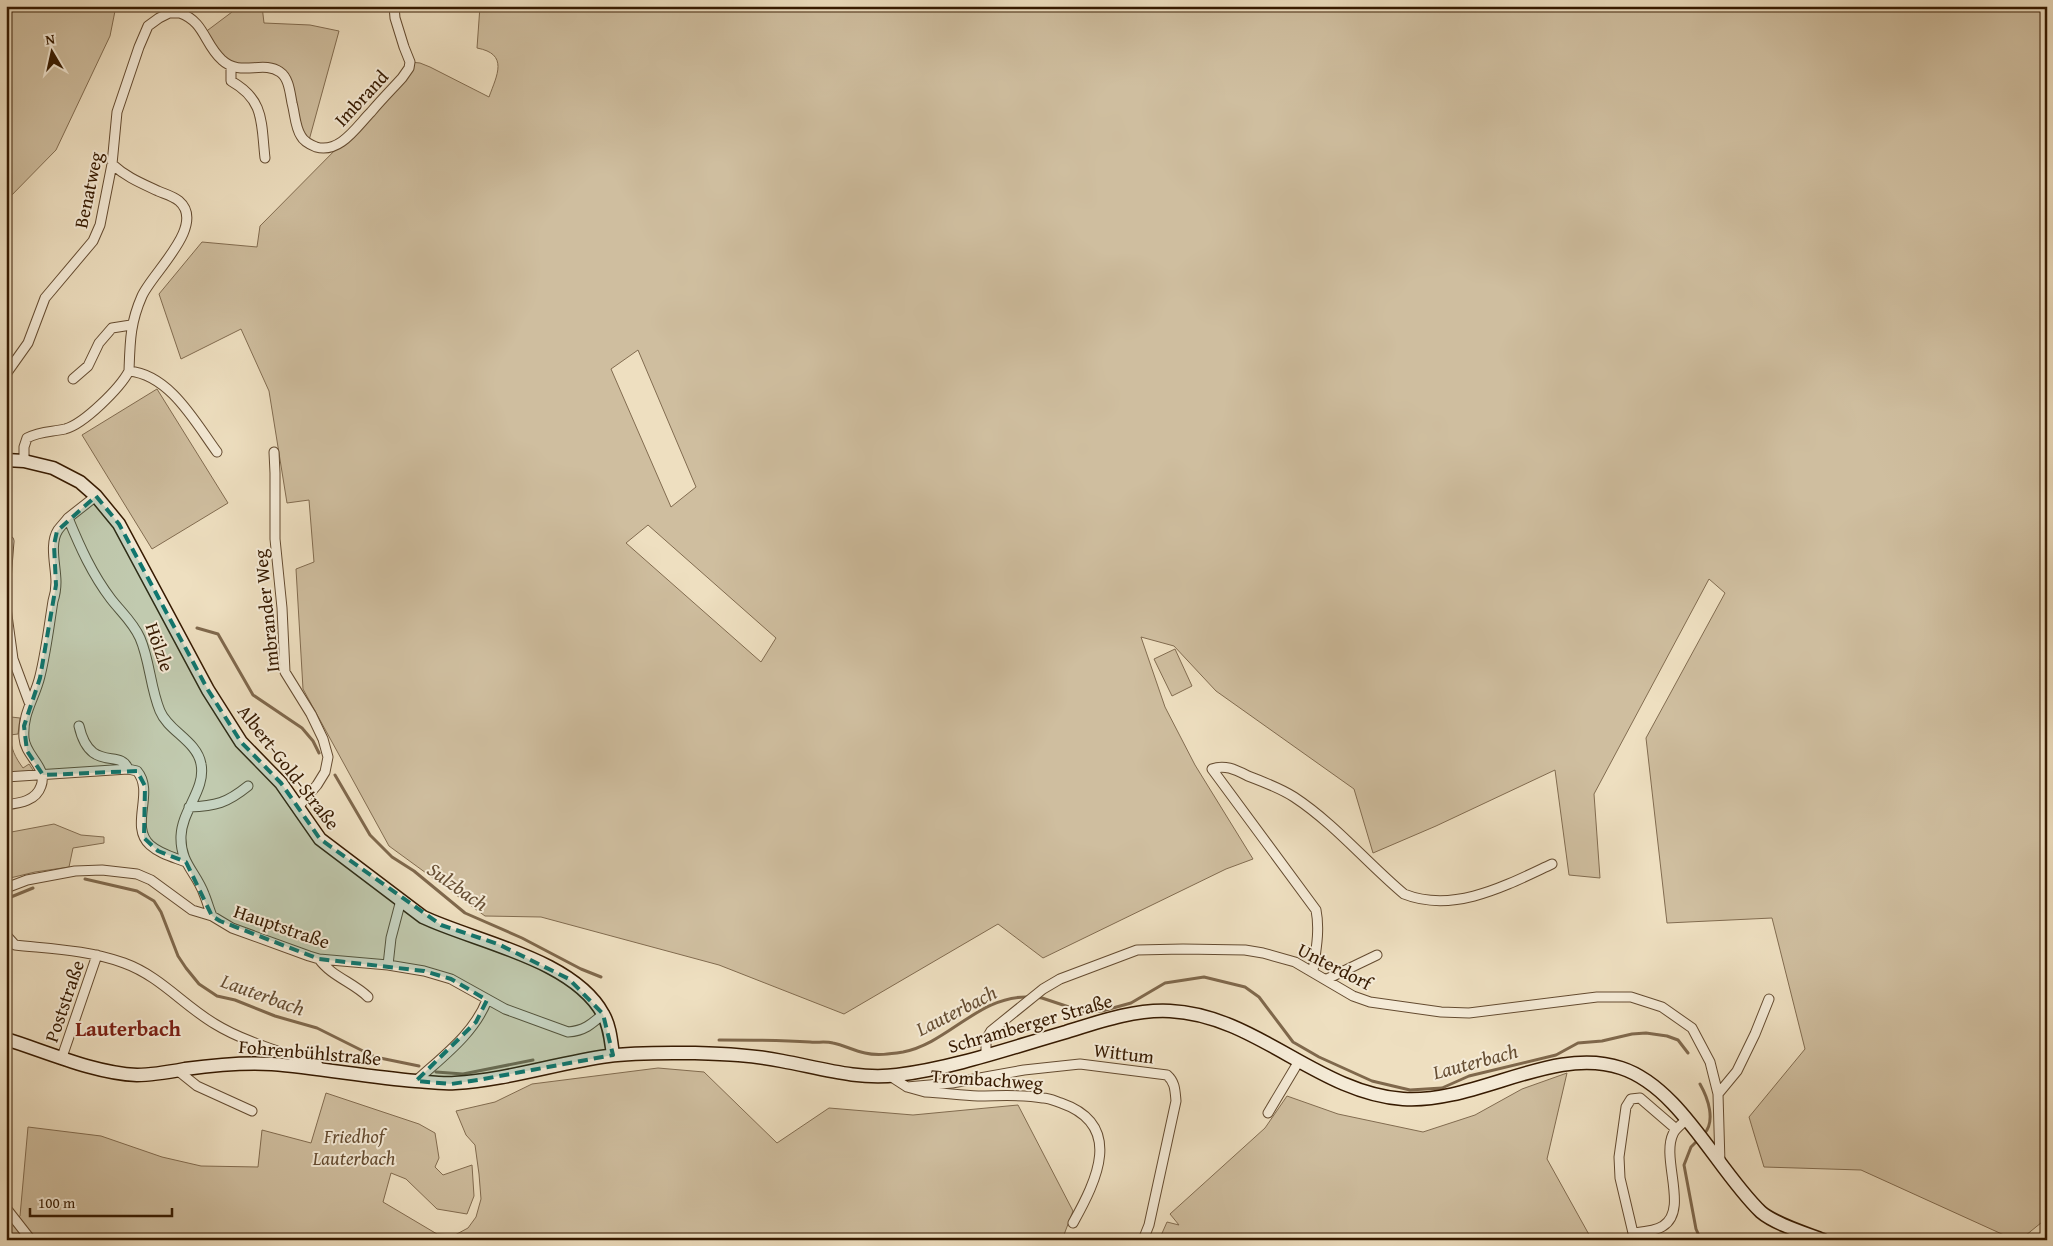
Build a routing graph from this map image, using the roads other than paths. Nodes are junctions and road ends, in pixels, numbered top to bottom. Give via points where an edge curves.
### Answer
1 (394, 6) edge
2 (180, 9) edge
3 (231, 67) junction
4 (265, 158) dead end
5 (112, 164) junction
6 (131, 325) junction
7 (129, 371) junction
8 (6, 374) edge
9 (73, 379) dead end
10 (217, 452) dead end
11 (274, 452) dead end
12 (6, 460) edge
13 (24, 461) junction
14 (96, 496) junction
15 (68, 518) junction
16 (9, 541) dead end
17 (6, 580) edge
18 (6, 608) edge
19 (29, 702) junction
20 (79, 726) dead end
21 (128, 769) junction
22 (42, 775) junction
23 (6, 777) edge
24 (248, 786) dead end
25 (6, 805) edge
26 (189, 806) junction
27 (298, 807) junction
28 (186, 862) junction
29 (1552, 864) dead end
30 (6, 888) edge
31 (400, 900) junction
32 (212, 916) junction
33 (6, 935) edge
34 (97, 955) junction
35 (1377, 955) dead end
36 (319, 959) junction
37 (388, 965) junction
38 (1313, 971) junction
39 (1327, 979) junction
40 (368, 998) dead end
41 (1769, 999) dead end
42 (487, 1000) junction
43 (603, 1014) junction
44 (6, 1039) edge
45 (613, 1055) junction
46 (986, 1055) junction
47 (62, 1057) junction
48 (1299, 1061) junction
49 (177, 1070) junction
50 (333, 1071) junction
51 (890, 1076) junction
52 (416, 1081) junction
53 (907, 1087) junction
54 (1718, 1094) junction
55 (252, 1111) dead end
56 (1268, 1113) dead end
57 (1686, 1120) junction
58 (1676, 1130) junction
59 (1720, 1163) junction
60 (6, 1208) edge
61 (1073, 1223) dead end
62 (1634, 1237) edge
63 (6, 1238) edge
64 (10, 1240) edge
65 (31, 1240) edge
66 (1143, 1240) edge
67 (1823, 1240) edge

1 - 3 street, Imbrand via 409,68 347,138 334,146 314,146 301,138 288,82 281,73 273,69
2 - 3 street, Benatweg via 197,22 217,56
2 - 5 street, Benatweg via 148,26 117,112
3 - 4 street, Benatweg via 231,81 252,96 260,113
5 - 6 street via 123,175 180,201 186,213 186,227 178,245 142,295
5 - 8 street, Benatweg via 100,225 93,241 45,298 28,343
6 - 7 street
6 - 9 street via 112,328 99,343 88,366
7 - 10 street via 141,372 171,393
7 - 13 street via 122,383 80,422 66,428 38,432 27,438
11 - 27 street, Imbrander Weg via 275,539 285,672 311,714 328,757 325,772 317,786
12 - 13 main road
13 - 14 main road via 53,468 80,482
14 - 15 street
14 - 27 main road, Albert-Gold-Straße via 119,524 208,690 241,742 281,783
15 - 19 street via 57,531 54,546 56,585 40,678
15 - 26 street, Hölzle via 90,567 140,638 160,710 167,723 194,749 201,762 201,776
16 - 17 street
18 - 19 street via 13,659
19 - 22 street via 24,740
20 - 21 street via 82,740 92,753 104,759 120,760
21 - 22 street
21 - 28 street via 143,777 144,838 158,850
22 - 23 street
22 - 25 street via 42,785 31,799
24 - 26 street via 222,803
26 - 28 street, Hölzle via 181,834
27 - 31 main road, Albert-Gold-Straße via 320,839
28 - 32 street, Hölzle via 204,893
29 - 38 street via 1500,889 1471,897 1438,902 1416,899 1404,894 1293,796 1228,767 1212,769 1316,910 1318,921
30 - 32 street, Hauptstraße via 27,880 75,871 123,872 151,880 192,910
31 - 37 street
31 - 43 main road, Albert-Gold-Straße via 423,917 552,968 583,991
32 - 36 street, Hauptstraße via 232,928
33 - 34 street via 15,945
34 - 47 street, Poststraße
34 - 50 street via 125,963 164,984 224,1029
35 - 39 street
36 - 37 street, Hauptstraße
36 - 40 street via 325,967 360,989
37 - 42 street, Hauptstraße via 451,979
38 - 39 street, Unterdorf
38 - 46 street, Unterdorf via 1283,958 1245,950 1137,950 1068,976 1040,992 991,1031 986,1040
39 - 54 street, Unterdorf via 1353,996 1370,1002 1451,1013 1597,997 1630,997 1662,1007 1692,1028 1710,1062
41 - 54 street via 1737,1070
42 - 43 street, Hauptstraße via 568,1032 589,1026
42 - 52 street via 476,1022
43 - 45 main road, Albert-Gold-Straße
44 - 47 main road, Fohrenbühlstraße
45 - 51 main road, Schramberger Straße via 736,1054 856,1075
45 - 52 main road, Fohrenbühlstraße via 452,1084
46 - 48 main road, Schramberger Straße via 1096,1023 1139,1013 1168,1011 1206,1016 1233,1026
46 - 51 main road, Schramberger Straße via 935,1069
47 - 49 main road, Fohrenbühlstraße via 124,1074 153,1075
48 - 56 street
48 - 57 main road, Schramberger Straße via 1354,1089 1393,1098 1427,1100 1449,1097 1566,1064 1590,1061 1623,1068 1646,1081 1666,1096
49 - 50 main road, Fohrenbühlstraße via 247,1063
49 - 55 street via 197,1086
50 - 52 main road, Fohrenbühlstraße
51 - 53 street, Trombachweg
53 - 61 street, Trombachweg via 925,1092 1044,1098 1085,1114 1099,1135 1099,1159 1095,1177
53 - 66 street, Wittum via 1080,1064 1167,1075 1175,1086 1176,1100
54 - 59 street, Unterdorf
57 - 58 street
57 - 59 main road, Schramberger Straße
58 - 62 street via 1668,1149 1675,1200 1671,1219 1663,1227
58 - 62 street via 1640,1098 1631,1099 1626,1107 1619,1157 1620,1178
59 - 67 main road, Schramberger Straße via 1765,1215
60 - 65 street
63 - 64 street

